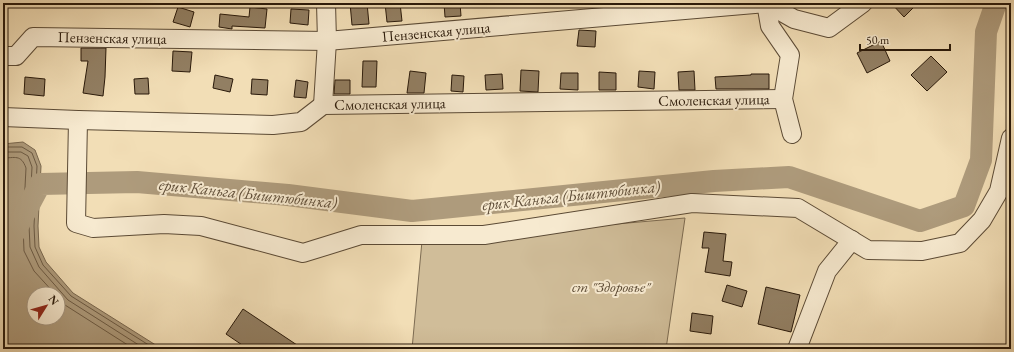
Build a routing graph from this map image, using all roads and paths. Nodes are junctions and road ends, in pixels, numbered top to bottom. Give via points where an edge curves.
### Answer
1 (326, 3) edge
2 (766, 3) edge
3 (863, 3) edge
4 (326, 41) junction
5 (3, 56) edge
6 (783, 99) junction
7 (323, 105) junction
8 (3, 116) edge
9 (78, 120) junction
10 (792, 134) dead end
11 (1011, 138) edge
12 (852, 240) junction
13 (797, 349) edge

1 - 4 street
2 - 3 street via 794,19 829,28
2 - 4 street, Пензенская улица
2 - 6 street via 770,26 790,55
4 - 5 street, Пензенская улица via 33,37 16,56
4 - 7 street
6 - 7 street, Смоленская улица
6 - 10 street
7 - 9 street, Смоленская улица via 301,122 274,125
8 - 9 street, Смоленская улица
9 - 12 street via 76,223 93,228 164,224 201,226 303,253 361,235 484,235 692,203 798,208
11 - 12 street via 999,191 982,220 960,243 922,251 868,250
12 - 13 street via 828,271

